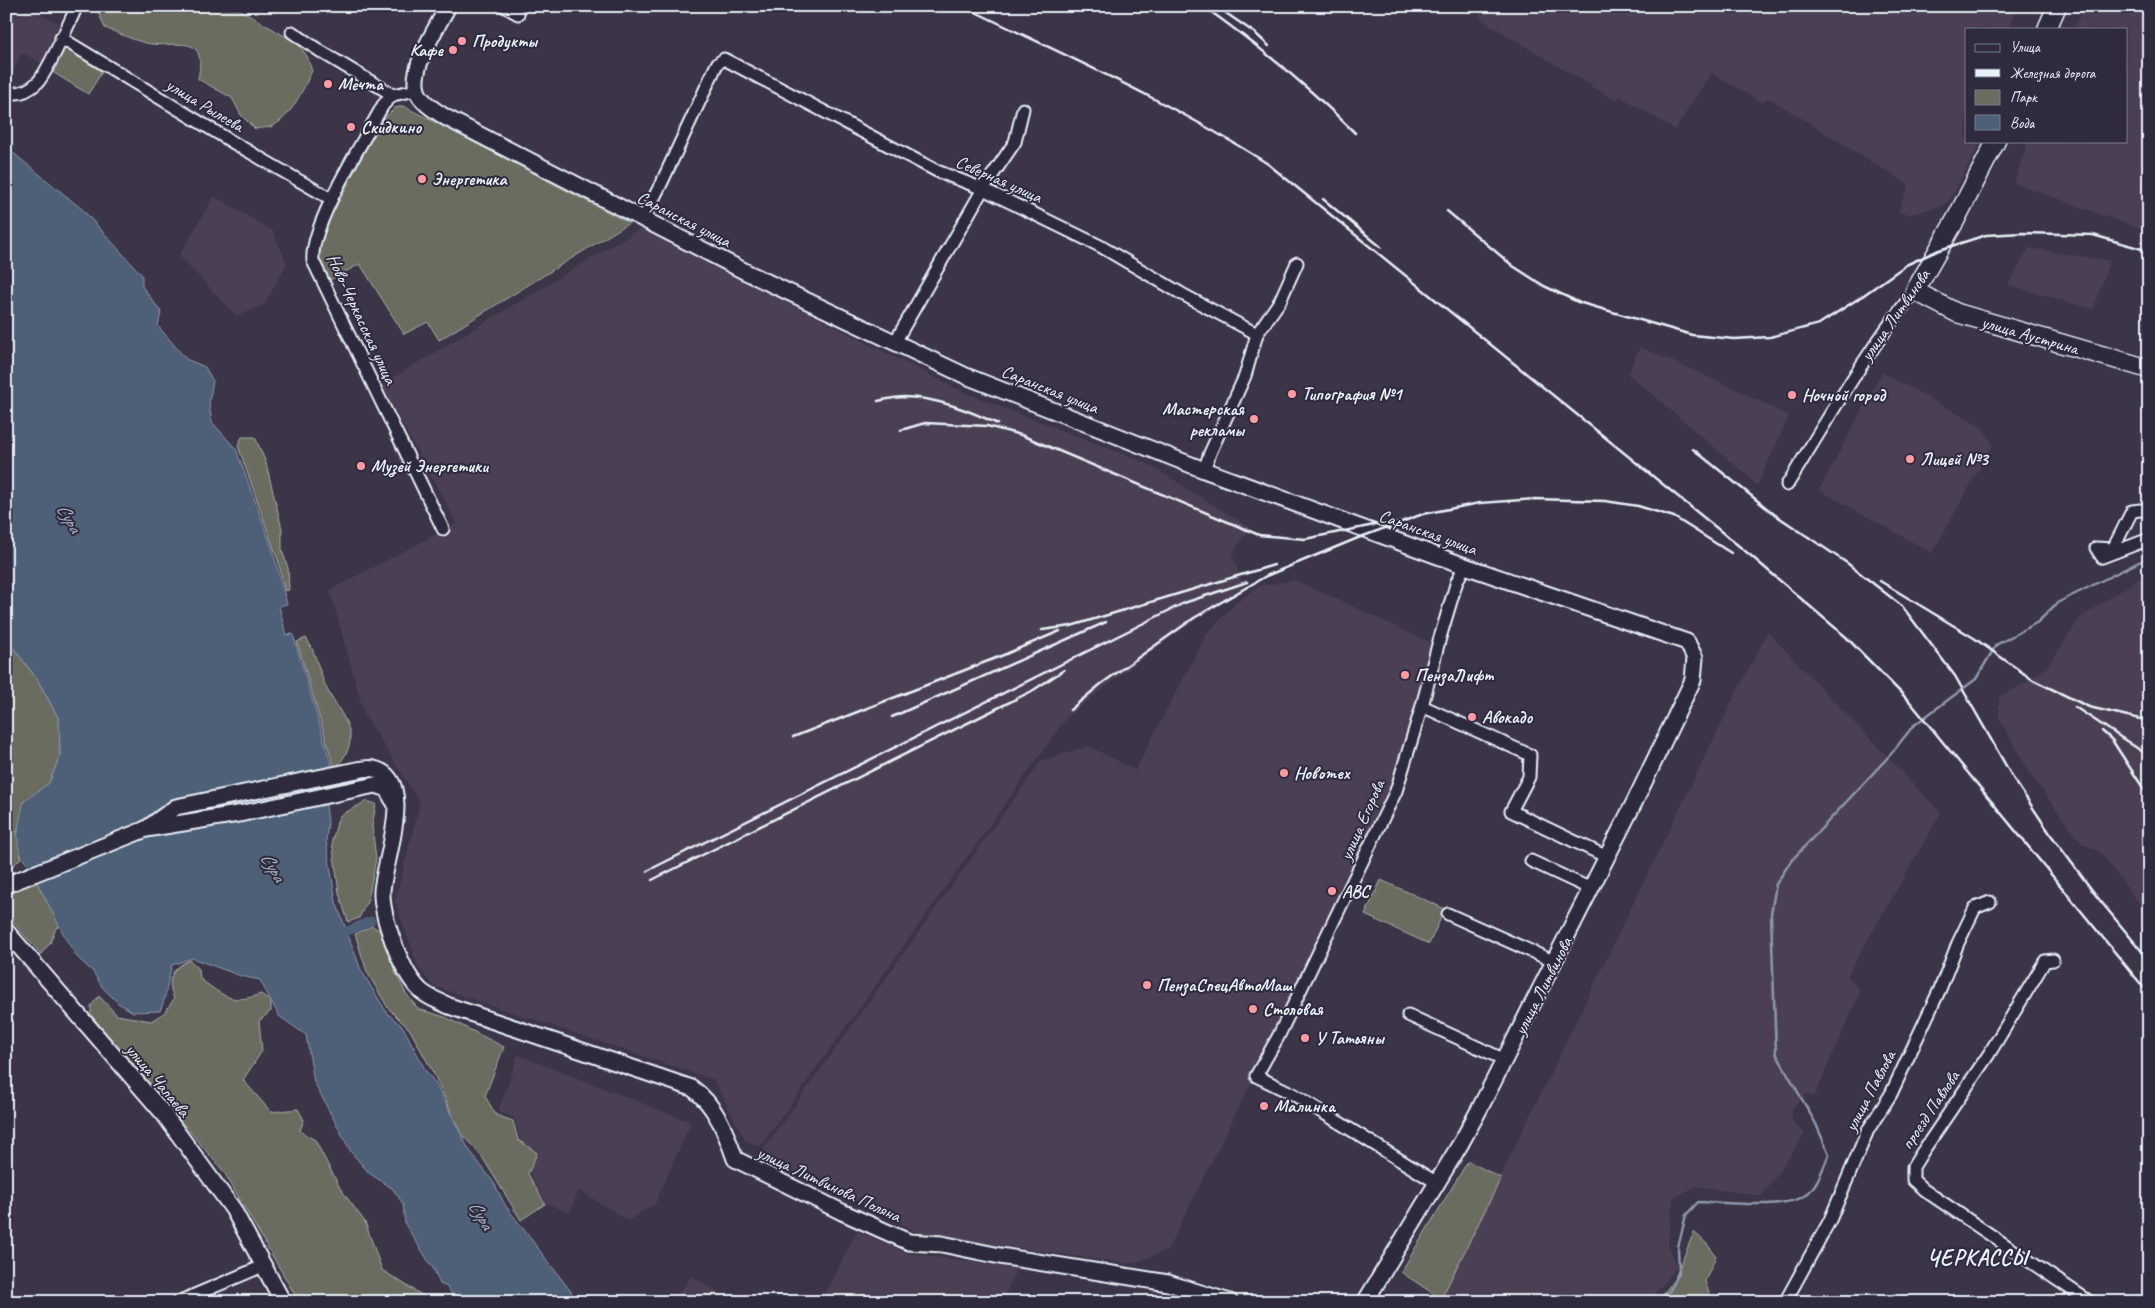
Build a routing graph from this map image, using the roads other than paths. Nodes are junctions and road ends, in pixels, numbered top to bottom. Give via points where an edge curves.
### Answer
1 (77, 6) edge
2 (448, 6) edge
3 (504, 6) edge
4 (2057, 6) edge
5 (518, 14) dead end
6 (2047, 28) edge
7 (292, 32) dead end
8 (61, 38) junction
9 (416, 90) junction
10 (6, 93) edge
11 (393, 95) junction
12 (1022, 109) dead end
13 (1995, 142) edge
14 (982, 189) junction
15 (331, 199) junction
16 (643, 219) junction
17 (1297, 263) dead end
18 (1915, 291) junction
19 (1257, 334) junction
20 (895, 342) junction
21 (2149, 369) edge
22 (1204, 470) junction
23 (1787, 485) dead end
24 (2149, 509) edge
25 (443, 529) dead end
26 (2149, 539) edge
27 (1464, 566) junction
28 (1695, 658) joint
29 (1422, 706) junction
30 (396, 806) junction
31 (146, 829) junction
32 (1607, 856) junction
33 (1531, 862) dead end
34 (12, 882) edge
35 (1591, 888) junction
36 (1990, 902) dead end
37 (1448, 914) dead end
38 (6, 931) edge
39 (2053, 960) dead end
40 (1555, 962) junction
41 (1408, 1015) dead end
42 (1505, 1060) junction
43 (1436, 1183) junction
44 (263, 1266) junction
45 (178, 1302) edge
46 (283, 1302) edge
47 (1230, 1302) edge
48 (1365, 1302) edge
49 (1785, 1302) edge
50 (2090, 1302) edge

1 - 8 street
2 - 9 main road via 426,49 416,77
3 - 5 street
4 - 6 main road
7 - 11 street
8 - 10 street via 38,82 23,92
8 - 15 street, улица Рылеева
9 - 11 street
9 - 16 main road, Саранская улица via 427,104 445,116
11 - 15 street, Ново-Черкасская улица via 383,105
12 - 14 street via 1015,142
13 - 18 main road, улица Литвинова
14 - 16 street, Северная улица via 937,171 724,59 717,64
14 - 19 street, Северная улица via 1100,246
14 - 20 street
15 - 25 street, Ново-Черкасская улица via 315,239 313,261
16 - 20 main road, Саранская улица
17 - 19 street via 1280,301
18 - 21 main road, улица Аустрина via 1957,313
18 - 23 street, улица Литвинова via 1851,380
19 - 22 street via 1245,376
20 - 22 main road, Саранская улица via 966,376
22 - 27 main road, Саранская улица
24 - 26 street via 2132,511 2113,549 2096,548 2102,557
27 - 28 main road, Саранская улица via 1687,642
27 - 29 street, улица Егорова via 1439,640
28 - 32 main road, улица Литвинова via 1693,680
29 - 32 street via 1530,756 1529,777 1511,810
29 - 43 street, улица Егорова via 1396,791 1256,1076 1293,1094
30 - 31 main road via 390,793 375,785 244,813
30 - 31 main road via 396,790 387,776 375,769 352,771 176,807
30 - 47 main road, улица Литвинова Поляна via 384,875 383,902 394,942 406,970 420,991 434,999 692,1088 713,1108 736,1160 910,1242 942,1244 1168,1283
31 - 34 main road
32 - 35 main road, улица Литвинова
33 - 35 street
35 - 40 main road, улица Литвинова
36 - 49 street, улица Павлова via 1975,908 1891,1094 1868,1130 1830,1220
37 - 40 street
38 - 44 main road, улица Чапаева via 163,1113 234,1209
39 - 50 street, проезд Павлова via 2046,961 1989,1054 1923,1151 1913,1167 1913,1180
40 - 42 main road, улица Литвинова
41 - 42 street
42 - 43 main road, улица Литвинова via 1462,1143
43 - 48 main road, улица Литвинова
44 - 45 street
44 - 46 main road, улица Чапаева

